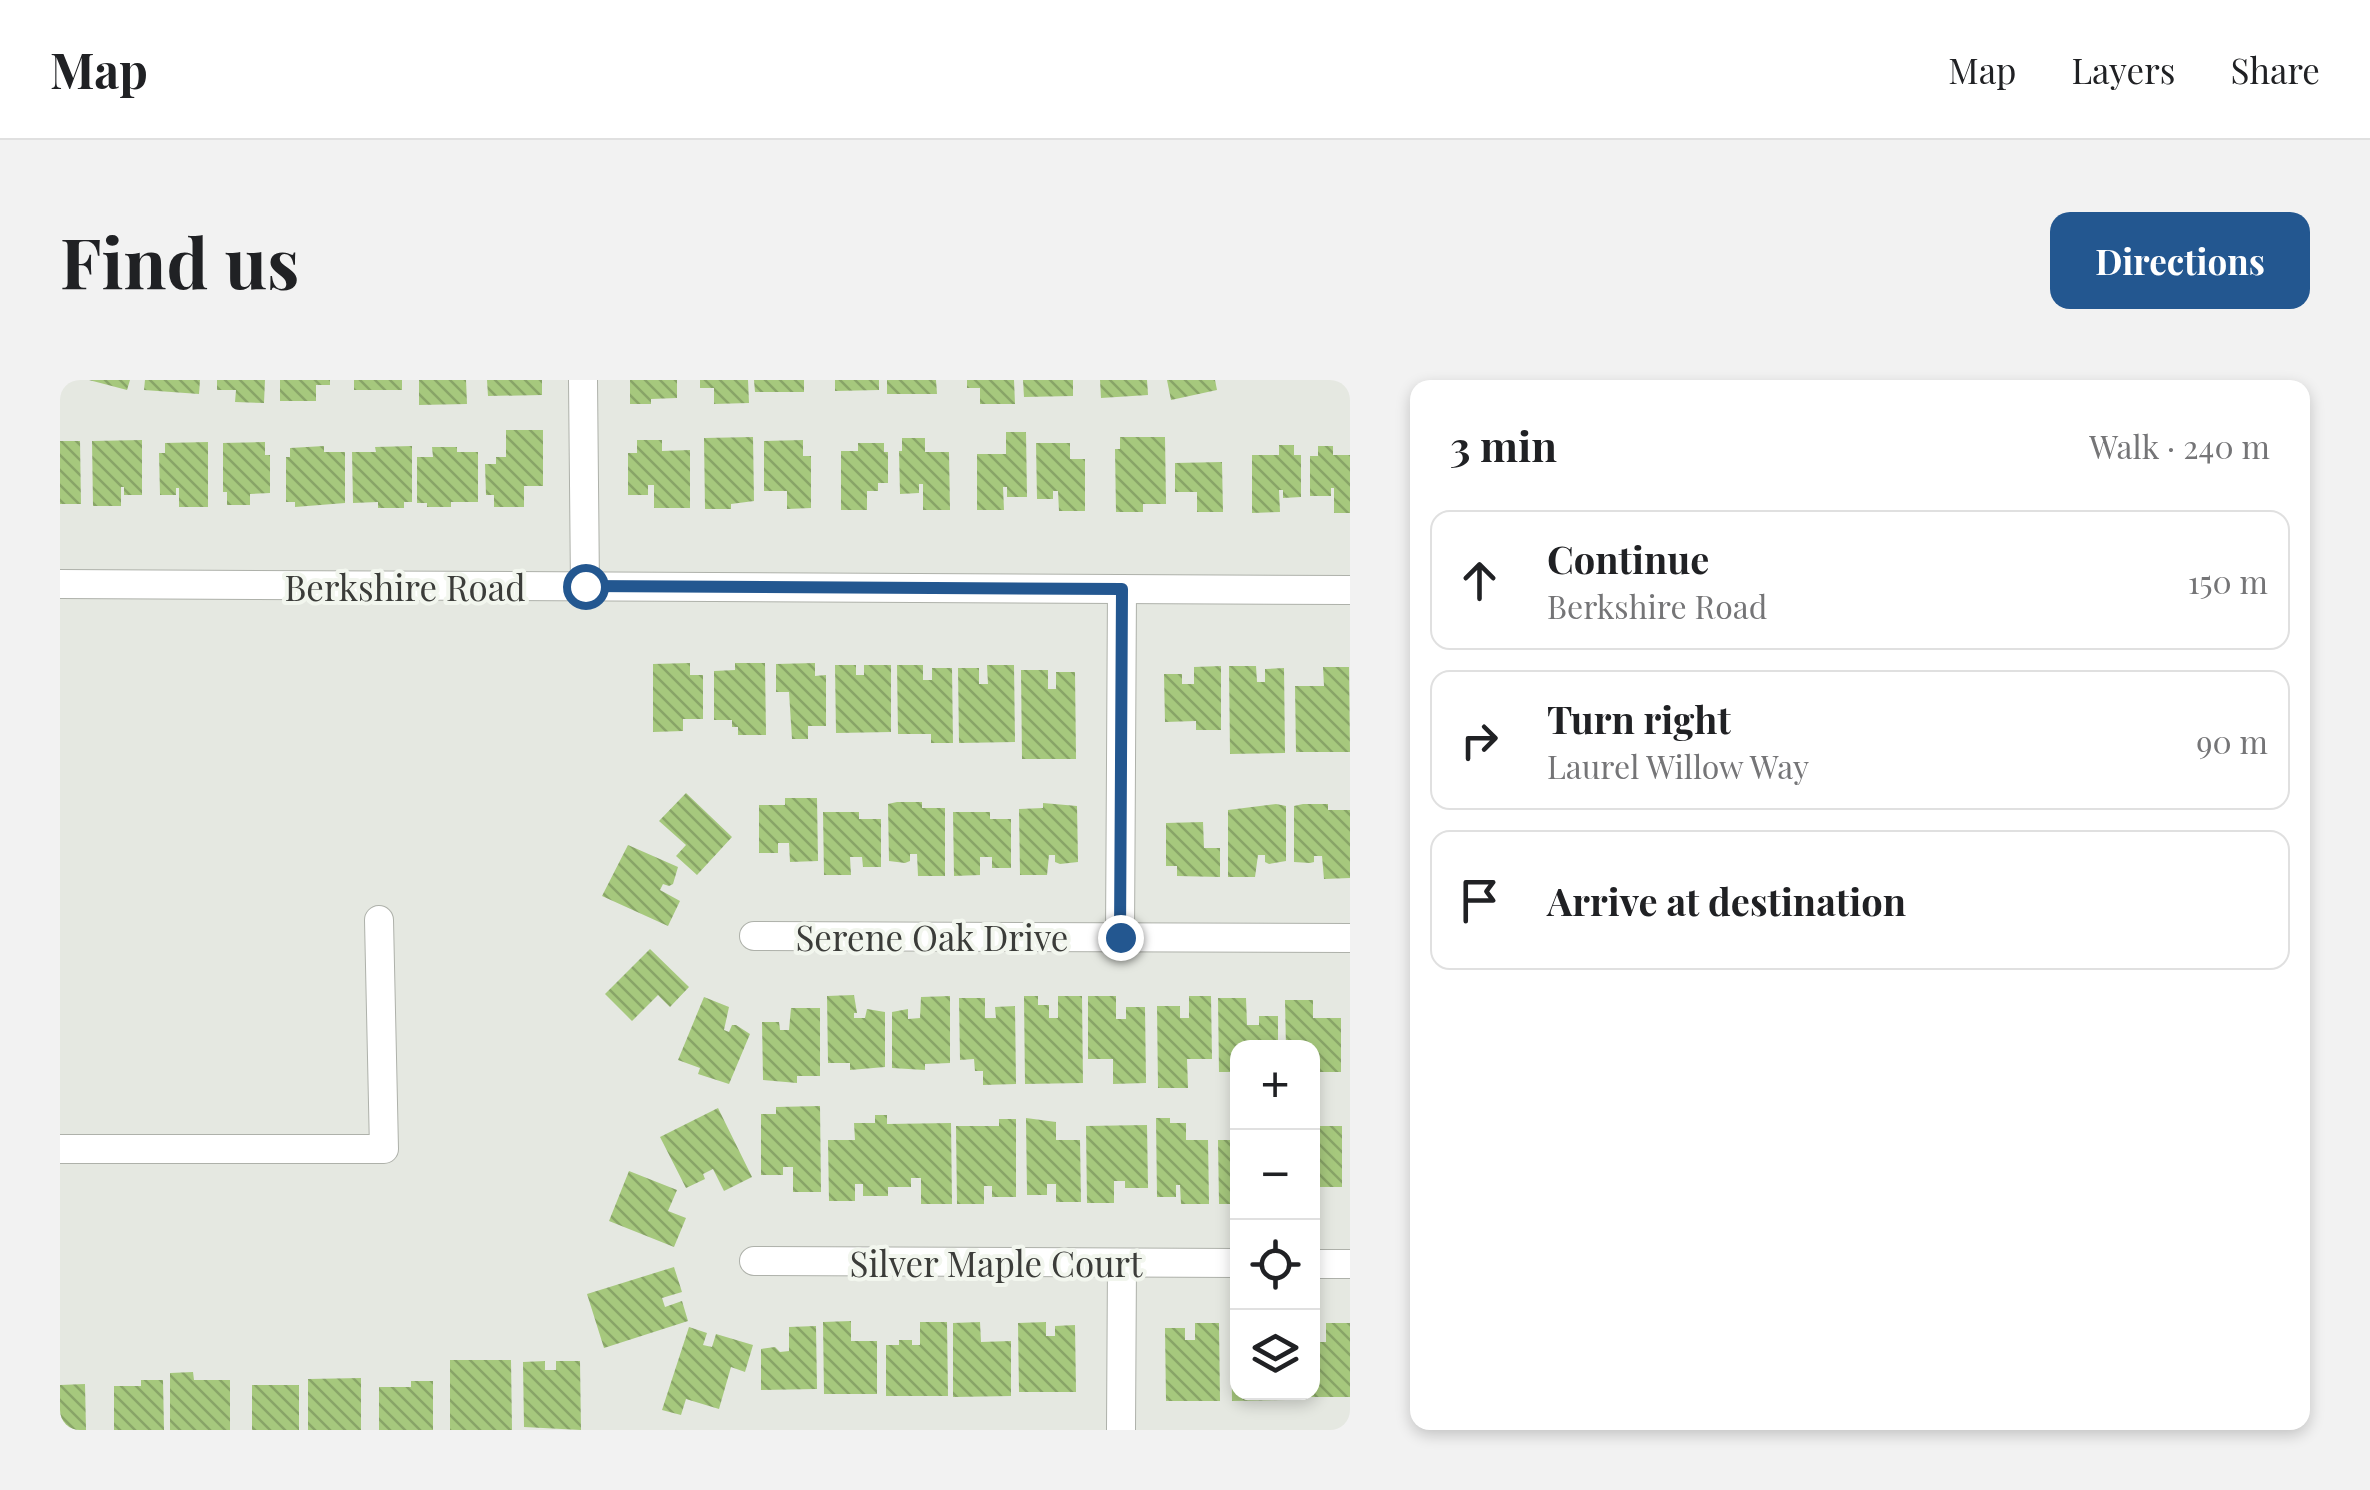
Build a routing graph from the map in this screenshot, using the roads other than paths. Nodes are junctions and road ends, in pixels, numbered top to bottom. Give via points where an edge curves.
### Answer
1 (583, 380) edge
2 (60, 584) edge
3 (585, 586) junction
4 (1122, 589) junction
5 (1350, 590) edge
6 (379, 920) dead end
7 (754, 936) dead end
8 (1120, 937) junction
9 (1350, 938) edge
10 (60, 1149) edge
11 (754, 1261) dead end
12 (1122, 1263) junction
13 (1230, 1264) edge
14 (1320, 1264) edge
15 (1350, 1264) edge
16 (1121, 1430) edge

1 - 3 street
2 - 3 street, Berkshire Road
3 - 4 street, Berkshire Road
4 - 5 street, Berkshire Road
4 - 8 street
6 - 10 street via 384,1149
7 - 8 street, Serene Oak Drive
8 - 9 street, Serene Oak Drive
11 - 12 street, Silver Maple Court
12 - 13 street, Silver Maple Court
12 - 16 street
14 - 15 street

